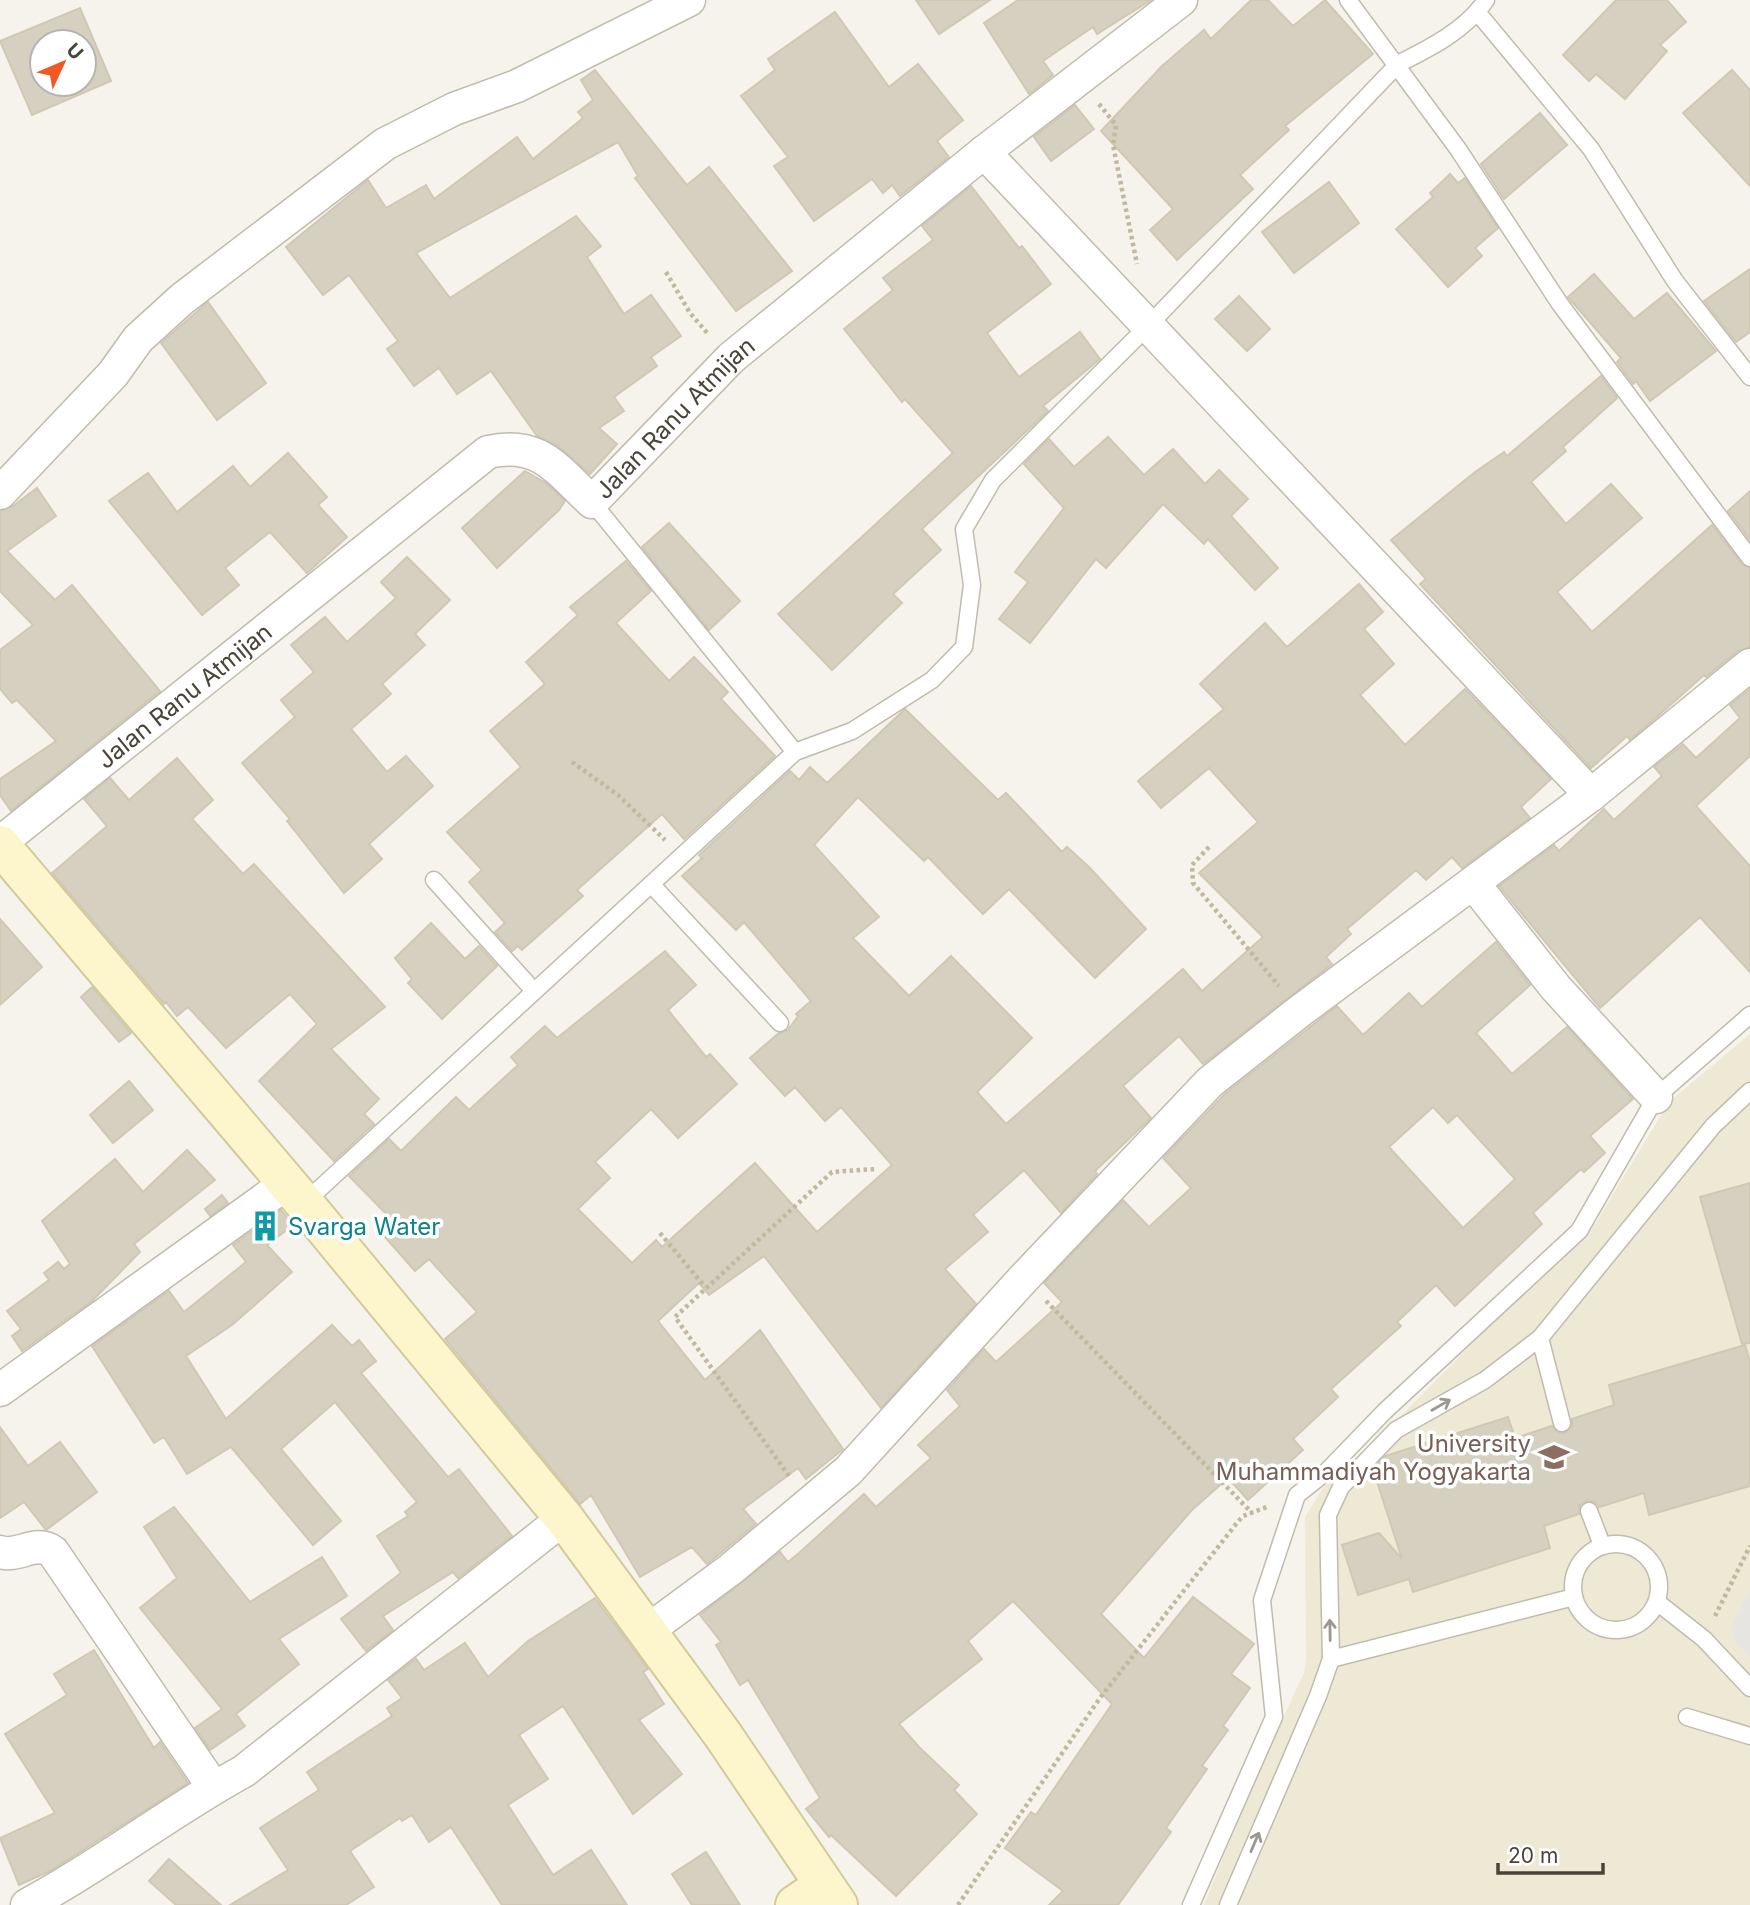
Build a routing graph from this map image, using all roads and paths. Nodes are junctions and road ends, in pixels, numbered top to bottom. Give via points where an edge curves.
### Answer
1 (689, 0) edge
2 (1181, 0) edge
3 (1348, 0) edge
4 (1482, 6) edge
5 (1398, 64) junction
6 (1078, 79) junction
7 (984, 152) junction
8 (666, 272) dead end
9 (1124, 298) junction
10 (1149, 325) junction
11 (731, 358) junction
12 (1750, 377) edge
13 (0, 493) edge
14 (592, 502) junction
15 (1750, 558) edge
16 (1750, 665) edge
17 (795, 752) junction
18 (572, 762) dead end
19 (1591, 795) junction
20 (0, 844) edge
21 (1209, 847) dead end
22 (681, 856) junction
23 (434, 880) dead end
24 (1473, 883) junction
25 (651, 884) junction
26 (534, 991) junction
27 (1300, 1011) junction
28 (1750, 1015) edge
29 (780, 1023) dead end
30 (1750, 1091) edge
31 (1656, 1097) junction
32 (876, 1169) dead end
33 (295, 1193) junction
34 (660, 1233) dead end
35 (1024, 1278) junction
36 (705, 1287) junction
37 (1540, 1338) junction
38 (0, 1390) edge
39 (1562, 1423) dead end
40 (1297, 1495) junction
41 (810, 1506) junction
42 (1589, 1511) dead end
43 (1252, 1513) junction
44 (564, 1518) junction
45 (1602, 1545) junction
46 (1750, 1546) edge
47 (0, 1552) edge
48 (1574, 1597) junction
49 (1657, 1602) junction
50 (647, 1631) junction
51 (1704, 1639) junction
52 (1331, 1659) junction
53 (1750, 1688) edge
54 (1687, 1717) dead end
55 (1750, 1736) edge
56 (214, 1788) junction
57 (819, 1899) edge
58 (27, 1905) edge
59 (958, 1905) edge
60 (1191, 1905) edge
61 (1228, 1905) edge

1 - 13 street via 517,86 454,109 385,144 182,299 138,339 113,374
2 - 6 street, Jalan Ranu Atmijan
3 - 5 lane
4 - 5 lane via 1437,44
4 - 12 lane via 1591,149 1675,281
5 - 10 lane
5 - 15 lane via 1560,304
6 - 7 street, Jalan Ranu Atmijan
6 - 9 path via 1117,128 1113,145 1139,274
7 - 9 street
7 - 11 street, Jalan Ranu Atmijan
8 - 11 path via 690,313
9 - 10 street
10 - 17 lane via 993,480 964,529 972,585 964,648 932,680 852,732
10 - 19 street
11 - 14 street, Jalan Ranu Atmijan
14 - 17 lane
14 - 20 street, Jalan Ranu Atmijan via 539,454 510,447 488,452
16 - 19 street
17 - 22 lane
18 - 22 path via 618,795
19 - 24 street
20 - 33 street
21 - 27 path via 1192,865 1193,883
22 - 25 lane
23 - 26 lane
24 - 27 street
24 - 31 street via 1565,998
25 - 26 lane
25 - 29 lane
26 - 33 lane
27 - 35 street via 1210,1082
28 - 31 lane
30 - 37 lane via 1713,1126
31 - 40 lane via 1579,1231
32 - 36 path via 832,1172
33 - 38 street
33 - 44 street
34 - 36 path
35 - 41 street via 848,1471
35 - 43 path
36 - 41 path via 675,1317
37 - 39 lane
52 -> 37 lane via 1328,1515 1340,1489 1396,1430 1485,1380
40 - 43 path
40 - 60 lane via 1262,1600 1274,1717
41 - 50 street
42 - 45 lane
43 - 59 path via 1236,1524 1100,1698
44 - 50 street
44 - 56 street via 244,1772
45 - 48 lane via 1580,1562 1573,1579
45 - 49 lane via 1618,1543 1647,1556 1660,1586
46 - 51 path
47 - 56 street via 40,1546 53,1552
48 - 49 lane via 1588,1620 1614,1631 1640,1624
48 - 52 lane
49 - 51 lane
50 - 57 street via 723,1735
51 - 53 lane
61 -> 52 lane
54 - 55 lane
56 - 58 street via 80,1877

